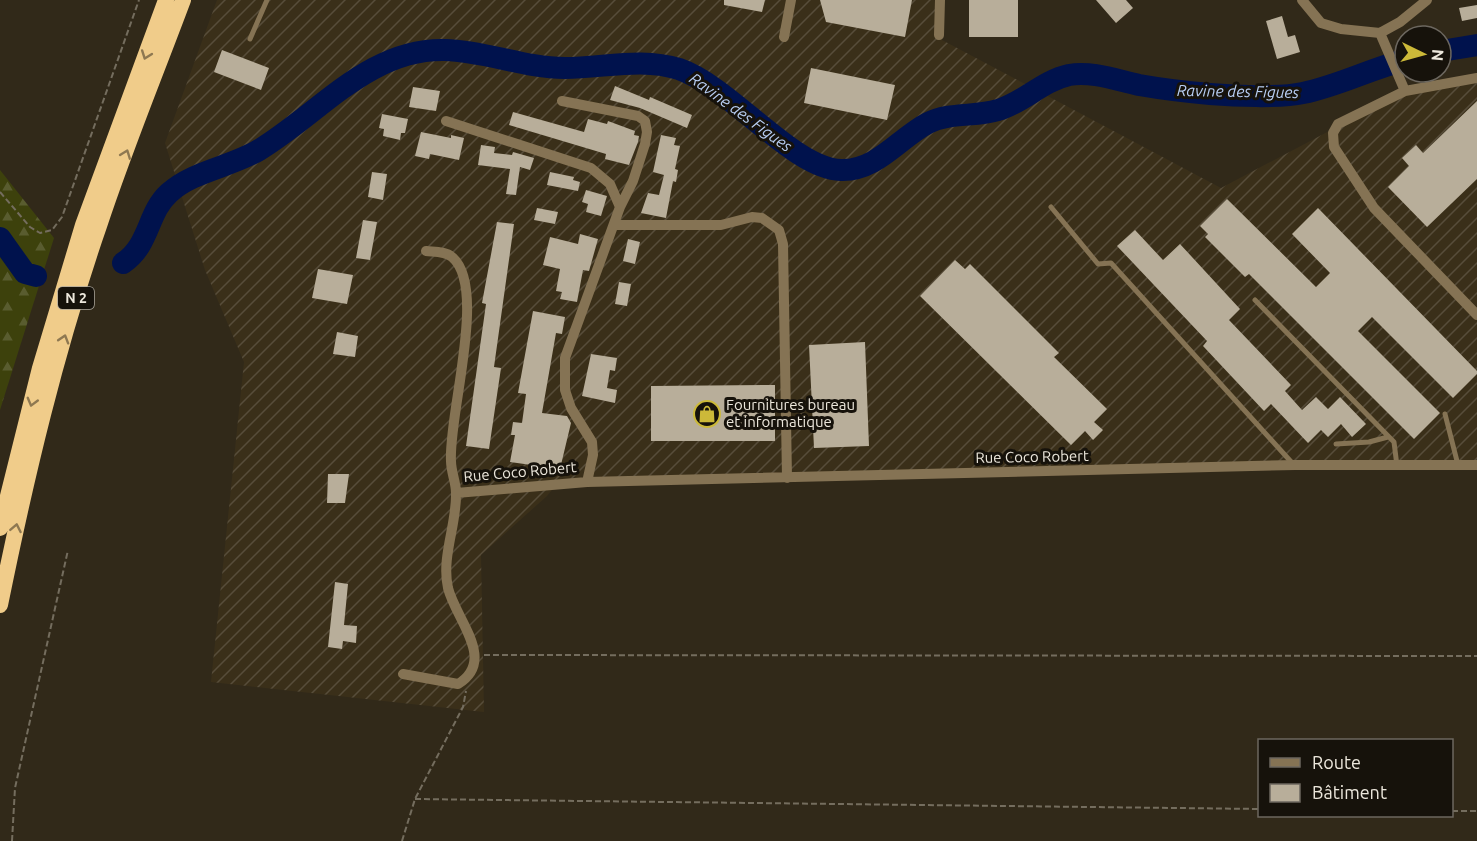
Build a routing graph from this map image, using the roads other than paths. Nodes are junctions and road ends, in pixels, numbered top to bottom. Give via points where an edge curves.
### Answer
1 (166, 0) edge
2 (183, 0) edge
3 (267, 0) edge
4 (791, 0) edge
5 (940, 0) edge
6 (1302, 0) edge
7 (1427, 0) edge
8 (1380, 33) junction
9 (939, 35) dead end
10 (784, 37) dead end
11 (250, 39) dead end
12 (1477, 78) edge
13 (1404, 91) junction
14 (562, 101) dead end
15 (446, 121) dead end
16 (620, 207) junction
17 (1051, 207) dead end
18 (615, 225) junction
19 (426, 251) dead end
20 (1256, 300) dead end
21 (1477, 315) edge
22 (1445, 414) dead end
23 (1388, 437) junction
24 (1336, 444) dead end
25 (1295, 465) junction
26 (1458, 465) junction
27 (1477, 465) edge
28 (1397, 466) junction
29 (787, 478) junction
30 (587, 482) junction
31 (456, 493) junction
32 (0, 528) edge
33 (0, 606) edge
34 (403, 674) dead end

1 -> 32 highway, N 2 via 83,225 40,368
33 -> 2 highway, N 2 via 22,496 55,368 99,226
3 - 11 lane
4 - 10 street
5 - 9 street
6 - 8 street via 1321,23
7 - 8 street
8 - 13 street
12 - 13 street
13 - 21 street via 1338,124 1333,133 1334,147 1374,208
14 - 16 street, Rue Coco Robert via 628,113 645,121 645,144
15 - 16 street via 591,168 610,184
16 - 18 street, Rue Coco Robert
17 - 25 lane via 1098,264 1111,264
18 - 29 street via 721,225 752,217 762,218 779,230 783,244
18 - 30 street, Rue Coco Robert via 565,358 565,390 592,442
19 - 31 street via 452,256 462,271 466,291 468,322 452,430 451,462
20 - 23 lane
22 - 26 lane
23 - 24 lane
23 - 28 lane via 1396,449
25 - 28 street, Rue Coco Robert
25 - 29 street, Rue Coco Robert
26 - 27 street, Rue Coco Robert
26 - 28 street, Rue Coco Robert
29 - 30 street, Rue Coco Robert
30 - 31 street, Rue Coco Robert
31 - 34 street via 446,568 448,586 476,655 475,667 470,677 459,684

